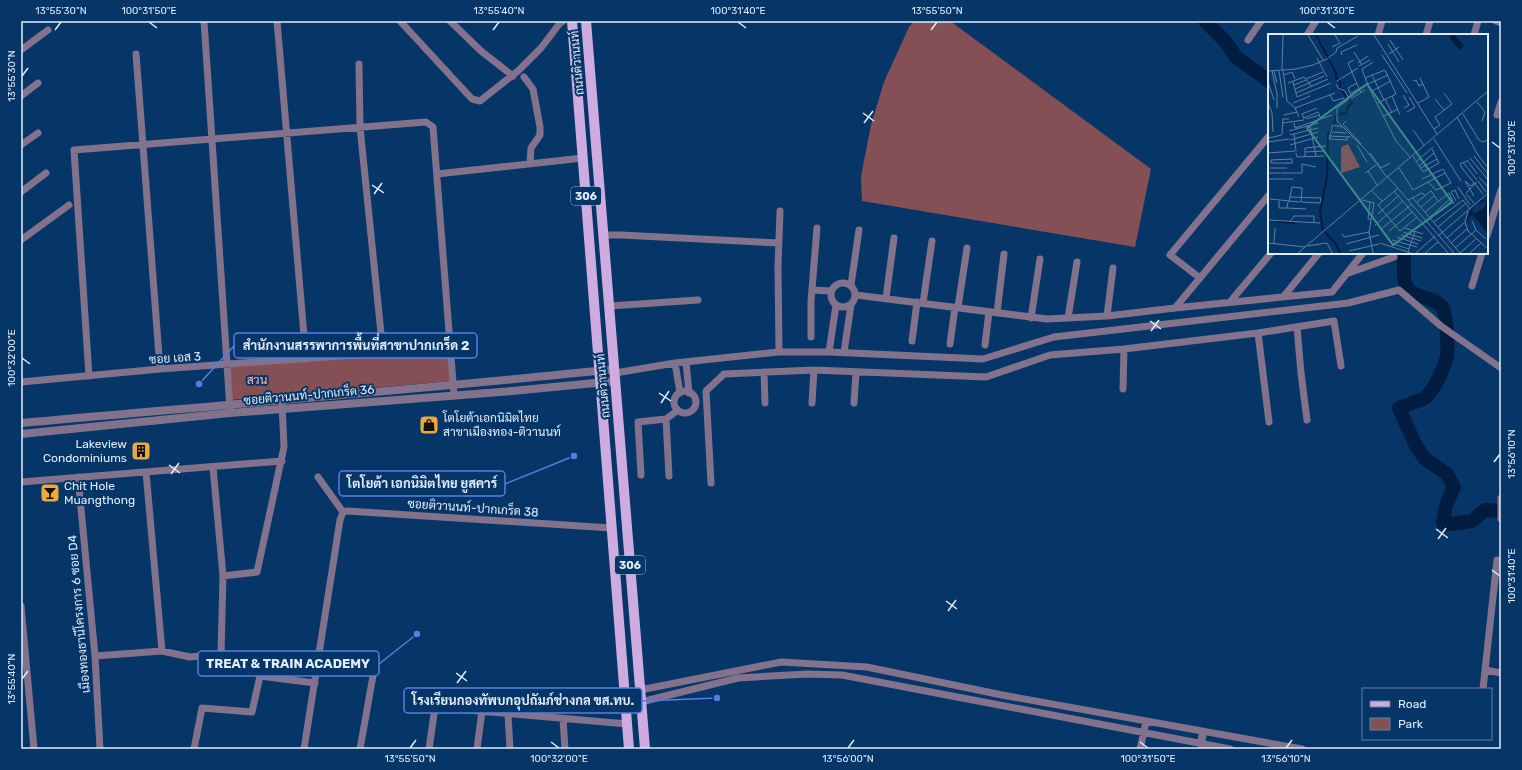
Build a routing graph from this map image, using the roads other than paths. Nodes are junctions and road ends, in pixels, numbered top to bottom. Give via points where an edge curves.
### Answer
1 (204, 21) edge
2 (277, 21) edge
3 (400, 21) edge
4 (450, 21) edge
5 (563, 21) edge
6 (572, 21) edge
7 (586, 21) edge
8 (1261, 21) edge
9 (1316, 21) edge
10 (1382, 21) edge
11 (1430, 21) edge
12 (1478, 21) edge
13 (1496, 21) edge
14 (1501, 23) edge
15 (48, 30) dead end
16 (1308, 34) edge
17 (1378, 34) edge
18 (1426, 34) edge
19 (1474, 34) edge
20 (1248, 40) dead end
21 (21, 50) edge
22 (136, 54) dead end
23 (359, 64) dead end
24 (513, 76) junction
25 (524, 77) dead end
26 (38, 83) dead end
27 (21, 96) edge
28 (1501, 102) edge
29 (1497, 115) dead end
30 (360, 128) junction
31 (38, 133) dead end
32 (287, 133) junction
33 (1268, 137) edge
34 (213, 139) junction
35 (21, 145) edge
36 (142, 146) junction
37 (583, 158) junction
38 (530, 164) junction
39 (46, 173) dead end
40 (437, 174) junction
41 (1501, 190) edge
42 (21, 192) edge
43 (1268, 196) edge
44 (69, 206) dead end
45 (780, 211) dead end
46 (817, 228) dead end
47 (859, 230) dead end
48 (1488, 233) edge
49 (604, 235) junction
50 (894, 238) dead end
51 (21, 240) edge
52 (932, 241) dead end
53 (779, 243) junction
54 (967, 248) dead end
55 (1004, 254) dead end
56 (1270, 254) edge
57 (1318, 254) edge
58 (1362, 254) edge
59 (1482, 254) edge
60 (1394, 257) dead end
61 (1040, 259) dead end
62 (1077, 262) dead end
63 (1113, 268) dead end
64 (1346, 274) junction
65 (1200, 278) junction
66 (851, 285) junction
67 (1472, 286) dead end
68 (812, 290) junction
69 (832, 291) junction
70 (856, 295) junction
71 (1284, 296) junction
72 (886, 298) junction
73 (698, 300) dead end
74 (1230, 302) junction
75 (920, 303) junction
76 (836, 305) junction
77 (851, 305) junction
78 (610, 306) junction
79 (957, 307) junction
80 (1175, 308) junction
81 (993, 313) junction
82 (1108, 316) junction
83 (1031, 318) junction
84 (1068, 318) junction
85 (1297, 327) junction
86 (1258, 333) junction
87 (811, 337) dead end
88 (912, 341) dead end
89 (950, 344) dead end
90 (985, 345) dead end
91 (450, 348) junction
92 (1124, 349) junction
93 (779, 352) junction
94 (829, 352) junction
95 (844, 352) junction
96 (383, 353) junction
97 (306, 359) junction
98 (686, 362) junction
99 (675, 363) junction
100 (228, 365) junction
101 (1341, 366) dead end
102 (1501, 368) edge
103 (160, 370) junction
104 (814, 370) junction
105 (764, 372) junction
106 (856, 372) junction
107 (615, 374) junction
108 (89, 376) junction
109 (599, 376) junction
110 (511, 380) junction
111 (21, 382) edge
112 (453, 386) junction
113 (1123, 389) dead end
114 (512, 391) junction
115 (706, 391) junction
116 (680, 393) junction
117 (689, 393) junction
118 (454, 395) junction
119 (282, 400) junction
120 (696, 400) junction
121 (812, 402) dead end
122 (765, 403) dead end
123 (854, 403) dead end
124 (230, 404) junction
125 (282, 409) junction
126 (678, 410) junction
127 (230, 413) junction
128 (666, 419) junction
129 (1307, 420) dead end
130 (1269, 422) dead end
131 (21, 423) edge
132 (21, 434) edge
133 (282, 461) junction
134 (213, 467) junction
135 (146, 472) junction
136 (641, 475) dead end
137 (669, 476) dead end
138 (318, 477) dead end
139 (78, 478) junction
140 (21, 482) edge
141 (711, 484) dead end
142 (1501, 498) edge
143 (1500, 508) edge
144 (343, 512) junction
145 (1501, 518) edge
146 (611, 528) junction
147 (1501, 561) edge
148 (223, 576) junction
149 (21, 606) edge
150 (162, 651) junction
151 (95, 656) junction
152 (376, 659) dead end
153 (1486, 670) junction
154 (1501, 674) edge
155 (315, 683) junction
156 (1483, 688) edge
157 (640, 690) junction
158 (641, 704) junction
159 (625, 707) junction
160 (482, 711) junction
161 (508, 714) junction
162 (563, 719) junction
163 (1146, 722) junction
164 (627, 724) junction
165 (1203, 732) junction
166 (1144, 733) junction
167 (1201, 744) junction
168 (34, 749) edge
169 (100, 749) edge
170 (194, 749) edge
171 (304, 749) edge
172 (360, 749) edge
173 (429, 749) edge
174 (477, 749) edge
175 (510, 749) edge
176 (565, 749) edge
177 (629, 749) edge
178 (644, 749) edge
179 (1140, 749) edge
180 (1230, 749) edge
181 (1300, 749) edge

1 - 34 street
2 - 32 street
3 - 24 street via 472,99 480,101
4 - 24 street via 481,51
5 - 24 street
6 - 37 main road, ถนนติวานนท์ / 306
7 - 49 main road, ถนนติวานนท์ / 306
8 - 20 street
9 - 16 street
10 - 17 street
11 - 18 street
12 - 19 street
13 - 14 street
15 - 21 street
22 - 36 street
23 - 30 street
25 - 38 street via 534,89 540,127 540,135 531,148
26 - 27 street
28 - 29 street
30 - 32 street
30 - 40 street via 426,122 433,127
30 - 96 street
31 - 35 street
32 - 34 street
32 - 97 street
33 - 65 street via 1170,255
34 - 36 street
34 - 100 street
36 - 103 street
36 - 108 street via 74,150
37 - 38 street
37 - 109 main road, ถนนติวานนท์ / 306
38 - 40 street
39 - 42 street
40 - 91 street
41 - 48 street
43 - 65 street
44 - 51 street
45 - 53 street
46 - 68 street
47 - 66 street
49 - 53 street
49 - 78 main road, ถนนติวานนท์ / 306
50 - 72 street
52 - 75 street
53 - 93 street
54 - 79 street
55 - 81 street
56 - 74 street
57 - 71 street
58 - 64 street
59 - 67 street
60 - 64 street
61 - 83 street
62 - 84 street
63 - 82 street
64 - 71 street via 1332,292
65 - 80 street
66 - 69 street via 843,282 836,285
66 - 70 street
68 - 69 street
68 - 87 street
69 - 76 street via 832,299
70 - 72 street
70 - 77 street
71 - 74 street
72 - 75 street
73 - 78 street
74 - 80 street
75 - 79 street
75 - 88 street
76 - 77 street via 843,308
76 - 94 street
77 - 95 street
78 - 107 main road, ถนนติวานนท์ / 306
79 - 81 street
79 - 89 street
80 - 82 street
81 - 83 street
81 - 90 street
82 - 84 street
83 - 84 street
85 - 86 street
85 - 101 street via 1334,321
85 - 129 street
86 - 92 street
86 - 130 street
91 - 96 street, ซอย เอส 3
91 - 112 street
92 - 106 street via 1050,355 986,377
92 - 113 street
93 - 94 street
93 - 98 street
94 - 95 street
95 - 102 street via 983,359 1054,337 1348,303 1399,290 1448,331
96 - 97 street, ซอย เอส 3
97 - 100 street, ซอย เอส 3
98 - 99 street
98 - 117 street
99 - 107 street
99 - 116 street
100 - 103 street, ซอย เอส 3
100 - 124 street
103 - 108 street, ซอย เอส 3
104 - 105 street
104 - 106 street
104 - 121 street
105 - 115 street via 724,374
105 - 122 street
106 - 123 street
107 - 109 street
107 - 157 main road, ถนนติวานนท์ / 306
108 - 111 street, ซอย เอส 3
109 - 110 street, ซอยติวานนท์-ปากเกร็ด 36
109 - 114 street, ซอยติวานนท์-ปากเกร็ด 36
109 - 146 main road, ถนนติวานนท์ / 306
110 - 112 street, ซอยติวานนท์-ปากเกร็ด 36
110 - 114 street
112 - 118 street
112 - 119 street, ซอยติวานนท์-ปากเกร็ด 36
114 - 118 street, ซอยติวานนท์-ปากเกร็ด 36
115 - 120 street
115 - 141 street
116 - 117 street
116 - 126 street via 674,401
117 - 120 street
118 - 125 street, ซอยติวานนท์-ปากเกร็ด 36
119 - 124 street, ซอยติวานนท์-ปากเกร็ด 36
119 - 125 street
120 - 126 street via 695,407 690,412
124 - 127 street
124 - 131 street, ซอยติวานนท์-ปากเกร็ด 36
125 - 127 street, ซอยติวานนท์-ปากเกร็ด 36
125 - 133 street
126 - 128 street
127 - 132 street, ซอยติวานนท์-ปากเกร็ด 36
128 - 136 street via 638,422
128 - 137 street
133 - 134 street
133 - 148 street via 257,572
134 - 135 street
134 - 148 street
135 - 139 street
135 - 150 street
138 - 144 street
139 - 140 street
139 - 151 street, เมืองทองธานีโครงการ 6 ซอย D4
142 - 143 street
143 - 145 street
144 - 146 street, ซอยติวานนท์-ปากเกร็ด 38
144 - 155 street
146 - 159 main road, ถนนติวานนท์ / 306
147 - 153 street via 1497,560
148 - 150 street via 221,654 190,657
149 - 168 street
150 - 151 street
151 - 169 street, เมืองทองธานีโครงการ 6 ซอย D4
152 - 172 street
153 - 154 street
153 - 156 street
155 - 170 street via 260,676 252,712 202,708
155 - 171 street
157 - 158 main road, ถนนติวานนท์ / 306
157 - 163 street via 781,662 867,667
158 - 159 main road
158 - 166 street via 738,678 807,674 842,676
158 - 178 main road, ถนนติวานนท์ / 306
159 - 164 main road, ถนนติวานนท์ / 306
160 - 161 street
160 - 173 street via 435,707
160 - 174 street
161 - 162 street
161 - 175 street
162 - 164 street
162 - 176 street
163 - 165 street
163 - 166 street
164 - 177 main road, ถนนติวานนท์ / 306
165 - 167 street
165 - 181 street
166 - 167 street
166 - 179 street
167 - 180 street

